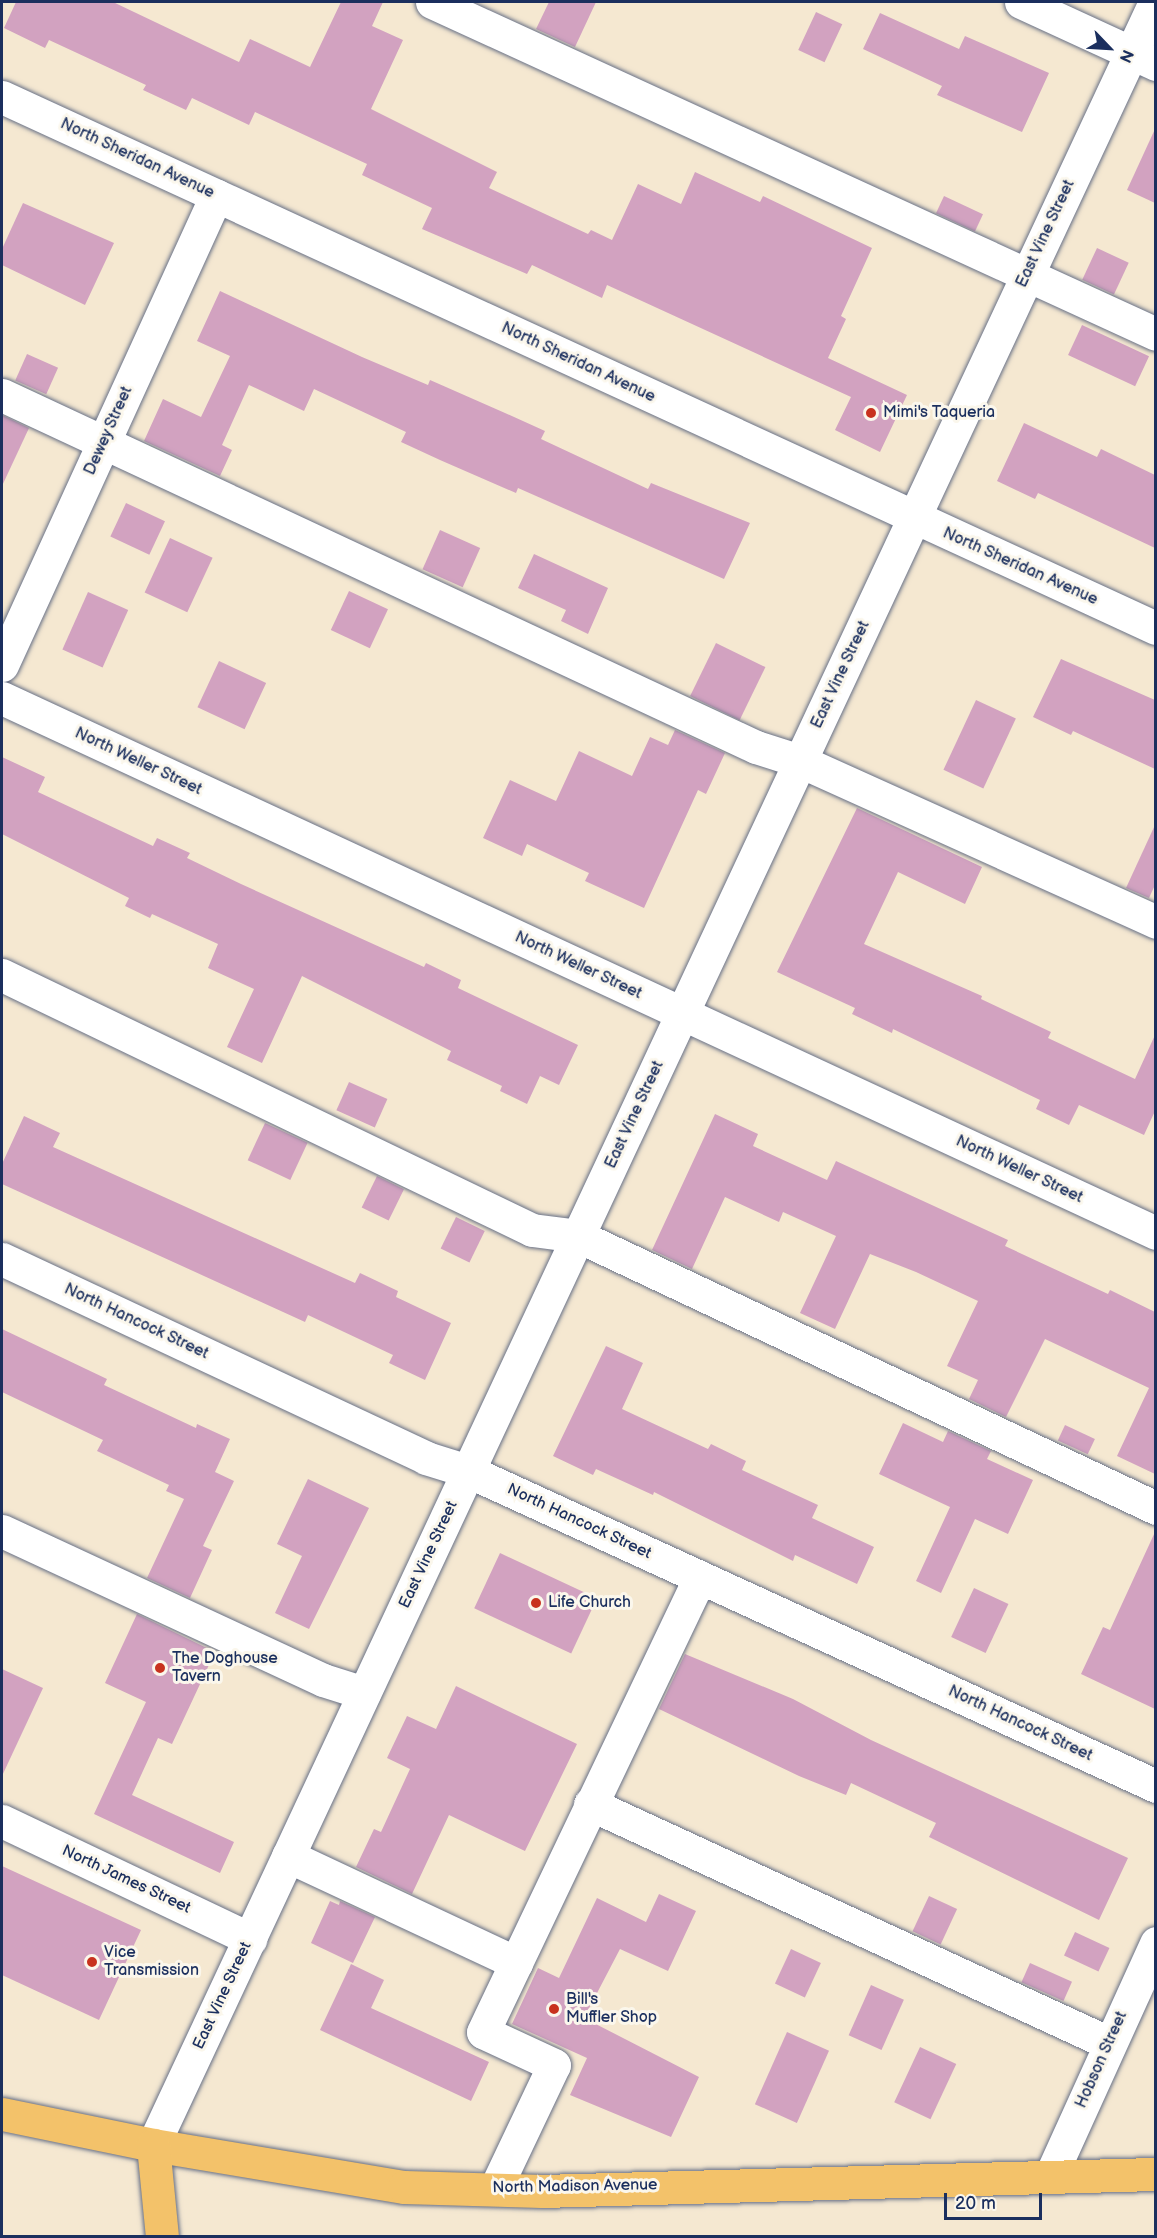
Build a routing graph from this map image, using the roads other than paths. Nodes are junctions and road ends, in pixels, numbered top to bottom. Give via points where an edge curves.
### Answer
1 (432, 2) edge
2 (1021, 2) edge
3 (1155, 2) edge
4 (1143, 58) edge
5 (2, 97) edge
6 (216, 196) junction
7 (1028, 275) junction
8 (1155, 334) edge
9 (2, 395) edge
10 (103, 443) junction
11 (913, 518) junction
12 (1155, 628) edge
13 (2, 665) edge
14 (2, 698) edge
15 (800, 761) junction
16 (1155, 922) edge
17 (2, 975) edge
18 (682, 1014) junction
19 (1155, 1233) edge
20 (578, 1236) junction
21 (2, 1259) edge
22 (468, 1471) junction
23 (1155, 1508) edge
24 (2, 1531) edge
25 (700, 1577) junction
26 (364, 1693) junction
27 (1155, 1786) edge
28 (590, 1804) junction
29 (2, 1821) edge
30 (288, 1856) junction
31 (250, 1939) junction
32 (1155, 1943) edge
33 (516, 1963) junction
34 (1109, 2043) junction
35 (2, 2114) edge
36 (153, 2145) junction
37 (1155, 2174) edge
38 (1050, 2177) junction
39 (495, 2189) junction
40 (162, 2236) edge

1 - 7 street
2 - 4 street
3 - 4 street, East Vine Street
4 - 7 street, East Vine Street
5 - 6 street, North Sheridan Avenue
6 - 10 street, Dewey Street
6 - 11 street, North Sheridan Avenue
7 - 8 street
7 - 11 street, East Vine Street
9 - 10 street
10 - 13 street, Dewey Street
10 - 15 street via 756,747
11 - 12 street, North Sheridan Avenue
11 - 15 street, East Vine Street
14 - 18 street, North Weller Street
15 - 16 street
15 - 18 street, East Vine Street
17 - 20 street via 532,1230
18 - 19 street, North Weller Street
18 - 20 street, East Vine Street
20 - 22 street, East Vine Street
20 - 23 street
21 - 22 street, North Hancock Street via 426,1458
22 - 25 street, North Hancock Street
22 - 26 street, East Vine Street
24 - 26 street via 323,1680
25 - 27 street, North Hancock Street
25 - 28 street
26 - 30 street, East Vine Street
28 - 33 street
28 - 34 street
29 - 31 street, North James Street
30 - 31 street, East Vine Street
30 - 33 street
31 - 36 street, East Vine Street
32 - 34 street, Hobson Street
33 - 39 street via 483,2032 554,2065
34 - 38 street, Hobson Street
35 - 36 main road, North Madison Avenue
36 - 39 main road, North Madison Avenue via 404,2187
36 - 40 main road
37 - 38 main road, North Madison Avenue
38 - 39 main road, North Madison Avenue

